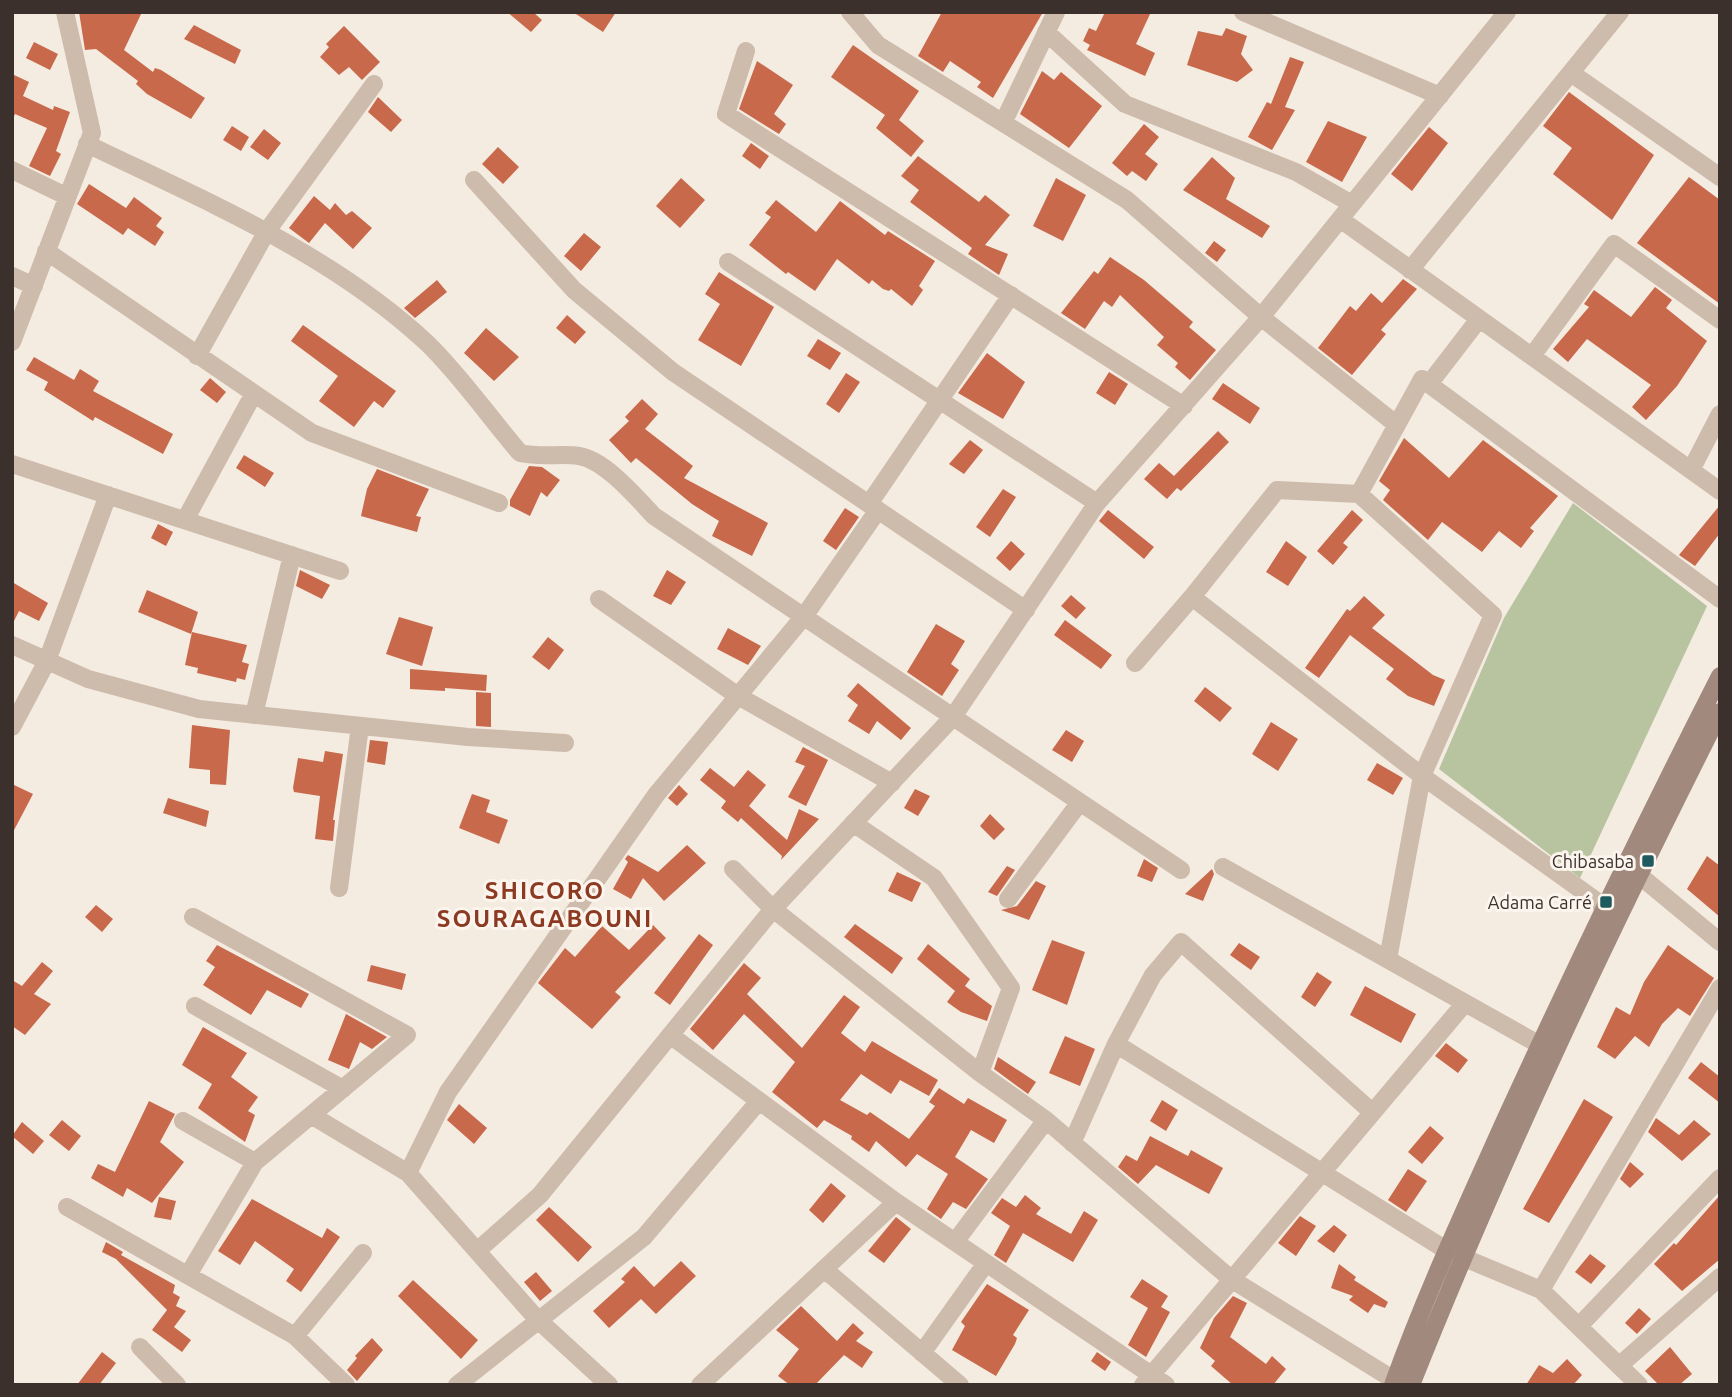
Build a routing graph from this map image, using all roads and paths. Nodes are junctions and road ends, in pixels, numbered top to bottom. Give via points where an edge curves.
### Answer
1 (65, 12) edge
2 (850, 12) edge
3 (1056, 12) edge
4 (1243, 12) edge
5 (1507, 12) edge
6 (1620, 12) edge
7 (1046, 32) junction
8 (746, 51) dead end
9 (1571, 73) junction
10 (374, 84) dead end
11 (1440, 96) junction
12 (1003, 122) junction
13 (87, 144) junction
14 (12, 170) edge
15 (1720, 177) edge
16 (474, 180) dead end
17 (66, 196) junction
18 (1352, 204) junction
19 (1340, 219) junction
20 (267, 231) junction
21 (46, 251) junction
22 (728, 262) dead end
23 (1410, 270) junction
24 (12, 276) edge
25 (34, 286) junction
26 (1011, 295) junction
27 (1261, 317) junction
28 (1479, 319) junction
29 (1720, 320) edge
30 (12, 342) edge
31 (197, 356) junction
32 (1532, 356) junction
33 (1429, 384) junction
34 (253, 394) junction
35 (939, 400) junction
36 (1185, 406) junction
37 (1720, 414) edge
38 (1397, 425) junction
39 (12, 464) edge
40 (1690, 470) junction
41 (1720, 491) edge
42 (1359, 494) junction
43 (108, 495) junction
44 (499, 503) dead end
45 (1097, 503) junction
46 (873, 507) junction
47 (185, 520) junction
48 (292, 555) junction
49 (340, 571) dead end
50 (1192, 597) junction
51 (599, 599) dead end
52 (1720, 599) edge
53 (1026, 610) junction
54 (805, 615) junction
55 (12, 645) edge
56 (47, 661) junction
57 (1135, 663) dead end
58 (1720, 676) edge
59 (738, 696) junction
60 (1720, 712) edge
61 (254, 715) junction
62 (953, 718) junction
63 (360, 726) junction
64 (12, 727) edge
65 (565, 743) dead end
66 (1422, 776) junction
67 (891, 783) junction
68 (1080, 802) junction
69 (853, 823) junction
70 (1223, 866) dead end
71 (1632, 869) junction
72 (733, 870) dead end
73 (1181, 870) dead end
74 (339, 888) dead end
75 (1008, 899) dead end
76 (1605, 907) junction
77 (773, 909) junction
78 (193, 917) dead end
79 (1720, 942) edge
80 (1388, 959) junction
81 (1720, 988) edge
82 (1465, 1003) junction
83 (195, 1006) dead end
84 (670, 1035) junction
85 (1116, 1044) junction
86 (1540, 1045) junction
87 (980, 1073) junction
88 (343, 1088) junction
89 (759, 1101) junction
90 (1372, 1112) junction
91 (311, 1115) junction
92 (1046, 1120) junction
93 (183, 1121) dead end
94 (1072, 1143) junction
95 (255, 1162) junction
96 (408, 1173) junction
97 (1320, 1174) junction
98 (1720, 1178) edge
99 (896, 1202) junction
100 (67, 1208) dead end
101 (955, 1242) junction
102 (477, 1251) junction
103 (363, 1253) dead end
104 (1454, 1254) junction
105 (986, 1263) junction
106 (824, 1269) junction
107 (188, 1275) junction
108 (1720, 1278) edge
109 (1231, 1279) junction
110 (1541, 1290) junction
111 (537, 1319) junction
112 (1580, 1325) junction
113 (295, 1336) junction
114 (140, 1347) dead end
115 (922, 1353) junction
116 (1621, 1364) junction
117 (1147, 1380) edge
118 (1399, 1383) edge
119 (177, 1385) edge
120 (346, 1385) edge
121 (457, 1385) edge
122 (609, 1385) edge
123 (700, 1385) edge
124 (960, 1385) edge
125 (1166, 1385) edge
126 (1639, 1385) edge

1 - 13 street via 92,134
2 - 12 street via 878,45
3 - 7 street
4 - 11 street
5 - 11 street
6 - 9 street
7 - 12 street
7 - 18 street via 1125,104 1296,172
8 - 26 street via 726,114
9 - 15 street
9 - 23 street
10 - 20 street
11 - 18 street
12 - 27 street via 1127,200
13 - 17 street
13 - 20 street
14 - 17 street
16 - 46 street via 574,290 673,372
17 - 21 street
18 - 19 street
19 - 23 street
19 - 27 street
20 - 31 street
20 - 54 street via 327,266 428,344 520,453 591,460 625,485 654,516
21 - 25 street
21 - 31 street
22 - 35 street
23 - 28 street
24 - 25 street
25 - 30 street
26 - 35 street
26 - 36 street
27 - 36 street
27 - 38 street
28 - 32 street
28 - 33 street
29 - 32 street via 1614,244
31 - 34 street
32 - 40 street
33 - 38 street via 1422,379
33 - 52 street
34 - 44 street via 312,433
34 - 47 street
35 - 45 street
35 - 46 street
36 - 45 street
37 - 40 street
38 - 42 street
39 - 43 street
40 - 41 street
42 - 50 street via 1277,490
42 - 66 street via 1493,615
43 - 47 street
43 - 56 street
45 - 53 street
46 - 53 street
46 - 54 street
47 - 48 street
48 - 49 street
48 - 61 street
50 - 57 street
50 - 66 street
51 - 59 street
53 - 62 street
54 - 59 street
54 - 62 street
55 - 56 street
56 - 61 street via 88,679 199,709
56 - 64 street
58 - 71 main road
59 - 67 street
59 - 96 street via 656,795 448,1092
60 - 71 main road
61 - 63 street
62 - 67 street
62 - 68 street
63 - 65 street
63 - 74 street
66 - 76 street
66 - 80 street
67 - 69 street
68 - 73 street
68 - 75 street
69 - 77 street
69 - 87 street via 934,878 1011,988
70 - 80 street
71 - 76 main road
71 - 79 street
71 - 104 main road
72 - 77 street
76 - 86 main road
77 - 84 street
77 - 87 street
78 - 88 street via 407,1035
80 - 82 street
81 - 110 street
82 - 86 street
82 - 90 street
83 - 88 street
84 - 89 street
84 - 102 street via 540,1195
85 - 90 street via 1153,975 1181,942
85 - 94 street
85 - 97 street
86 - 104 main road
87 - 92 street
88 - 91 street
89 - 99 street
89 - 111 street via 645,1237
90 - 97 street
91 - 95 street
91 - 96 street
92 - 94 street
92 - 101 street
93 - 95 street
94 - 109 street
95 - 107 street
96 - 102 street
97 - 104 street
97 - 109 street
98 - 112 street
99 - 101 street
99 - 106 street
100 - 107 street
101 - 105 street
102 - 111 street
103 - 113 street
104 - 110 street
104 - 118 main road
105 - 115 street
105 - 117 street
106 - 115 street
106 - 123 street
107 - 113 street
108 - 116 street
109 - 117 street
109 - 118 street
110 - 112 street
111 - 121 street
111 - 122 street
112 - 116 street
113 - 120 street
114 - 119 street
115 - 124 street
116 - 126 street
117 - 125 street

